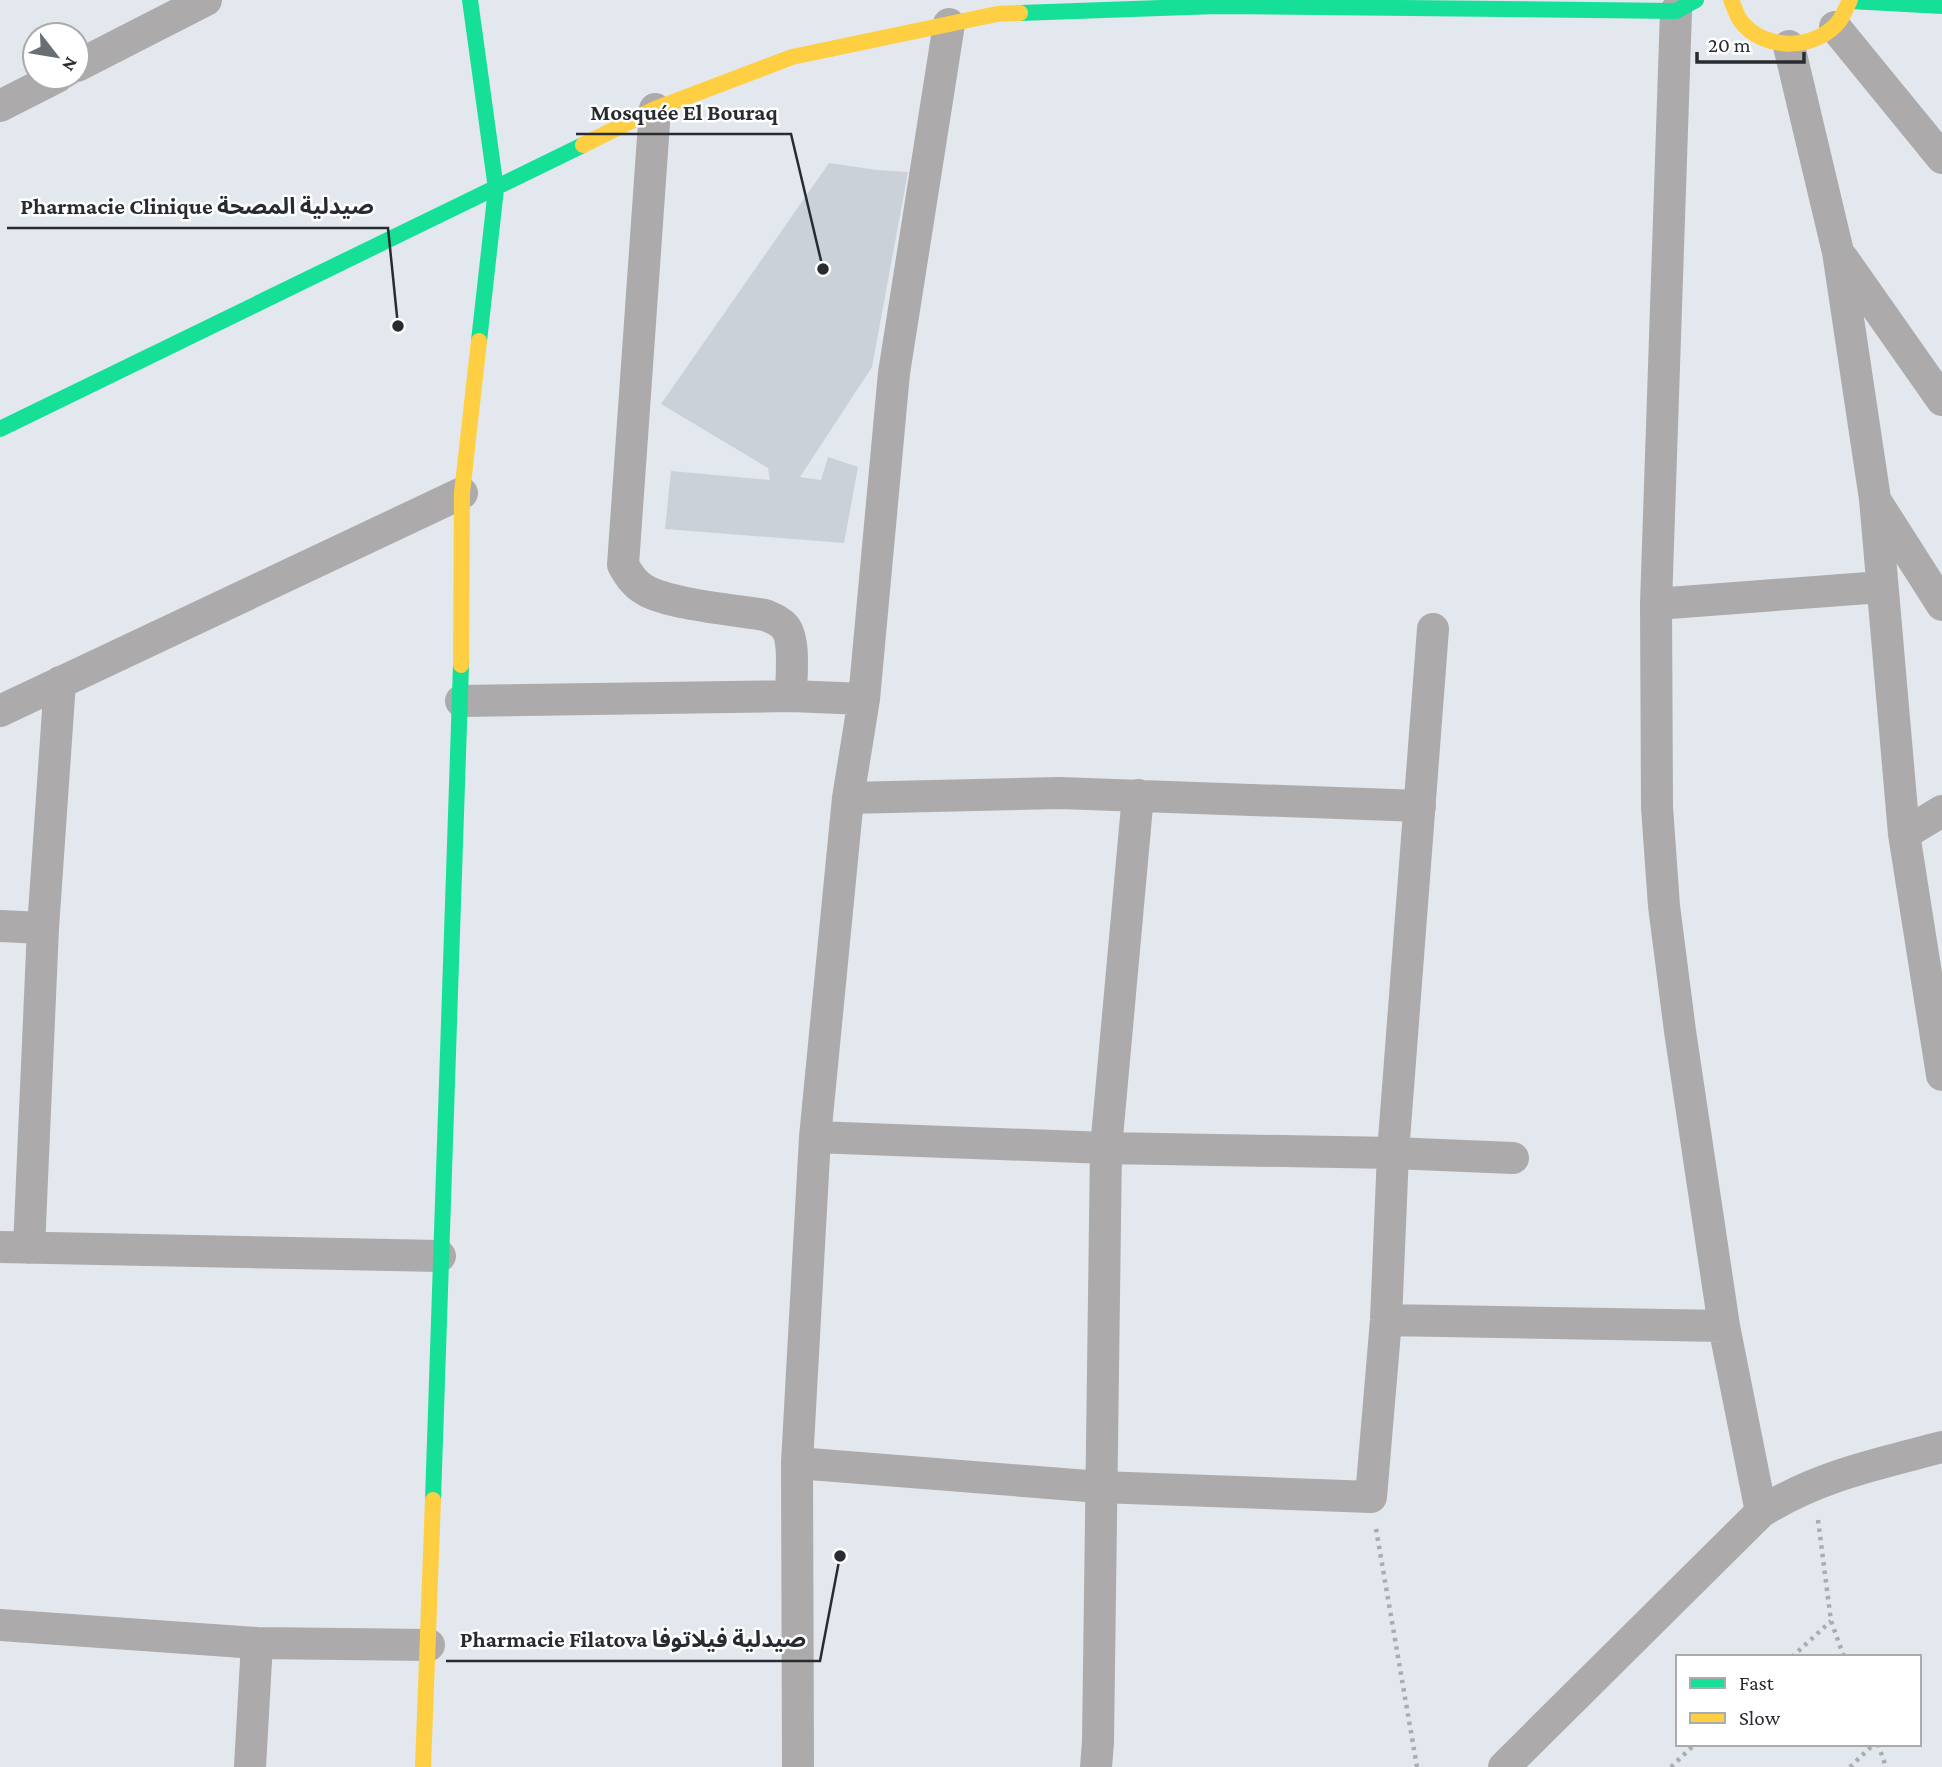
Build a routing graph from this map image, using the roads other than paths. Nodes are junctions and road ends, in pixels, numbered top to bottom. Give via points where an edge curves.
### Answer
1 (206, 0) edge
2 (470, 0) edge
3 (1731, 0) edge
4 (1686, 6) edge
5 (1942, 6) edge
6 (997, 7) edge
7 (1845, 10) edge
8 (949, 24) junction
9 (1789, 46) junction
10 (91, 59) edge
11 (29, 91) edge
12 (0, 106) edge
13 (655, 109) junction
14 (1942, 158) edge
15 (496, 188) junction
16 (1838, 252) junction
17 (1942, 400) edge
18 (0, 429) edge
19 (462, 494) junction
20 (1875, 499) junction
21 (1881, 587) junction
22 (1656, 604) junction
23 (1942, 605) edge
24 (1433, 629) dead end
25 (60, 682) junction
26 (791, 696) junction
27 (864, 699) junction
28 (461, 701) junction
29 (0, 711) edge
30 (1138, 795) junction
31 (848, 798) junction
32 (1420, 806) junction
33 (1942, 811) edge
34 (1904, 834) junction
35 (0, 926) edge
36 (43, 928) junction
37 (1942, 1075) edge
38 (815, 1137) junction
39 (1105, 1148) junction
40 (1393, 1153) junction
41 (1513, 1158) dead end
42 (15, 1248) edge
43 (440, 1256) junction
44 (1386, 1320) junction
45 (1724, 1326) junction
46 (1942, 1447) edge
47 (797, 1463) junction
48 (1100, 1487) junction
49 (1761, 1512) junction
50 (0, 1625) edge
51 (257, 1643) junction
52 (429, 1645) junction
53 (1523, 1760) edge
54 (250, 1767) edge
55 (423, 1767) edge
56 (798, 1767) edge
57 (1096, 1767) edge

1 - 10 street
2 - 15 street
3 - 9 street via 1743,23 1756,35
4 - 6 street
4 - 22 street
5 - 7 street
6 - 8 street
7 - 9 street via 1814,41
7 - 14 street
8 - 13 street via 792,57
8 - 27 street via 894,373
9 - 16 street
11 - 12 street
13 - 15 street
13 - 26 street via 623,565 637,584 661,597 765,615 786,627 791,638
15 - 18 street
15 - 19 street
16 - 17 street
16 - 20 street
19 - 25 street
19 - 28 street
20 - 21 street
20 - 23 street
21 - 22 street
21 - 34 street
22 - 45 street via 1657,807 1664,906
24 - 32 street
25 - 29 street
25 - 36 street
26 - 27 street
26 - 28 street
27 - 31 street
28 - 43 street
30 - 31 street
30 - 32 street
30 - 39 street
31 - 38 street
32 - 40 street
33 - 34 street
34 - 37 street
35 - 36 street
36 - 42 street
38 - 39 street
38 - 47 street
39 - 40 street
39 - 48 street
40 - 41 street
40 - 44 street
42 - 43 street
43 - 52 street
44 - 45 street
44 - 48 street via 1371,1497
45 - 49 street
46 - 49 street via 1844,1472 1786,1496
47 - 48 street
47 - 56 street
48 - 57 street
49 - 53 street
50 - 51 street
51 - 52 street
51 - 54 street
52 - 55 street

